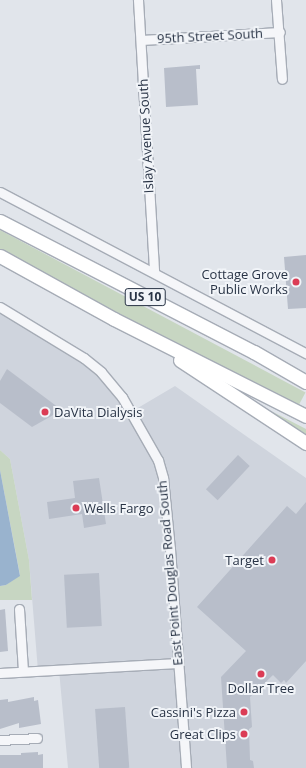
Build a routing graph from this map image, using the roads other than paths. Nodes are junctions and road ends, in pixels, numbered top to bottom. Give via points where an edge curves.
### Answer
1 (138, 0) edge
2 (276, 0) edge
3 (280, 32) junction
4 (141, 40) junction
5 (282, 79) dead end
6 (0, 192) edge
7 (0, 221) edge
8 (0, 256) edge
9 (154, 272) junction
10 (0, 307) edge
11 (114, 319) junction
12 (306, 353) edge
13 (290, 373) junction
14 (306, 375) edge
15 (306, 382) edge
16 (306, 416) edge
17 (306, 443) edge
18 (19, 609) dead end
19 (178, 663) junction
20 (24, 671) junction
21 (0, 673) edge
22 (37, 738) dead end
23 (0, 740) edge
24 (186, 768) edge

1 - 4 street, Islay Avenue South
2 - 3 street
3 - 4 street, 95th Street South
3 - 5 street
4 - 9 street, Islay Avenue South
6 - 9 street
7 - 13 highway, US 10
8 - 11 highway, US 10
9 - 12 street
10 - 19 street, East Point Douglas Road South via 84,358 102,372 122,397 158,460 170,549
11 - 16 highway, US 10
11 - 17 highway
13 - 14 highway
13 - 15 highway, US 10
18 - 20 street
19 - 20 street
19 - 24 street, East Point Douglas Road South
20 - 21 street
22 - 23 street

